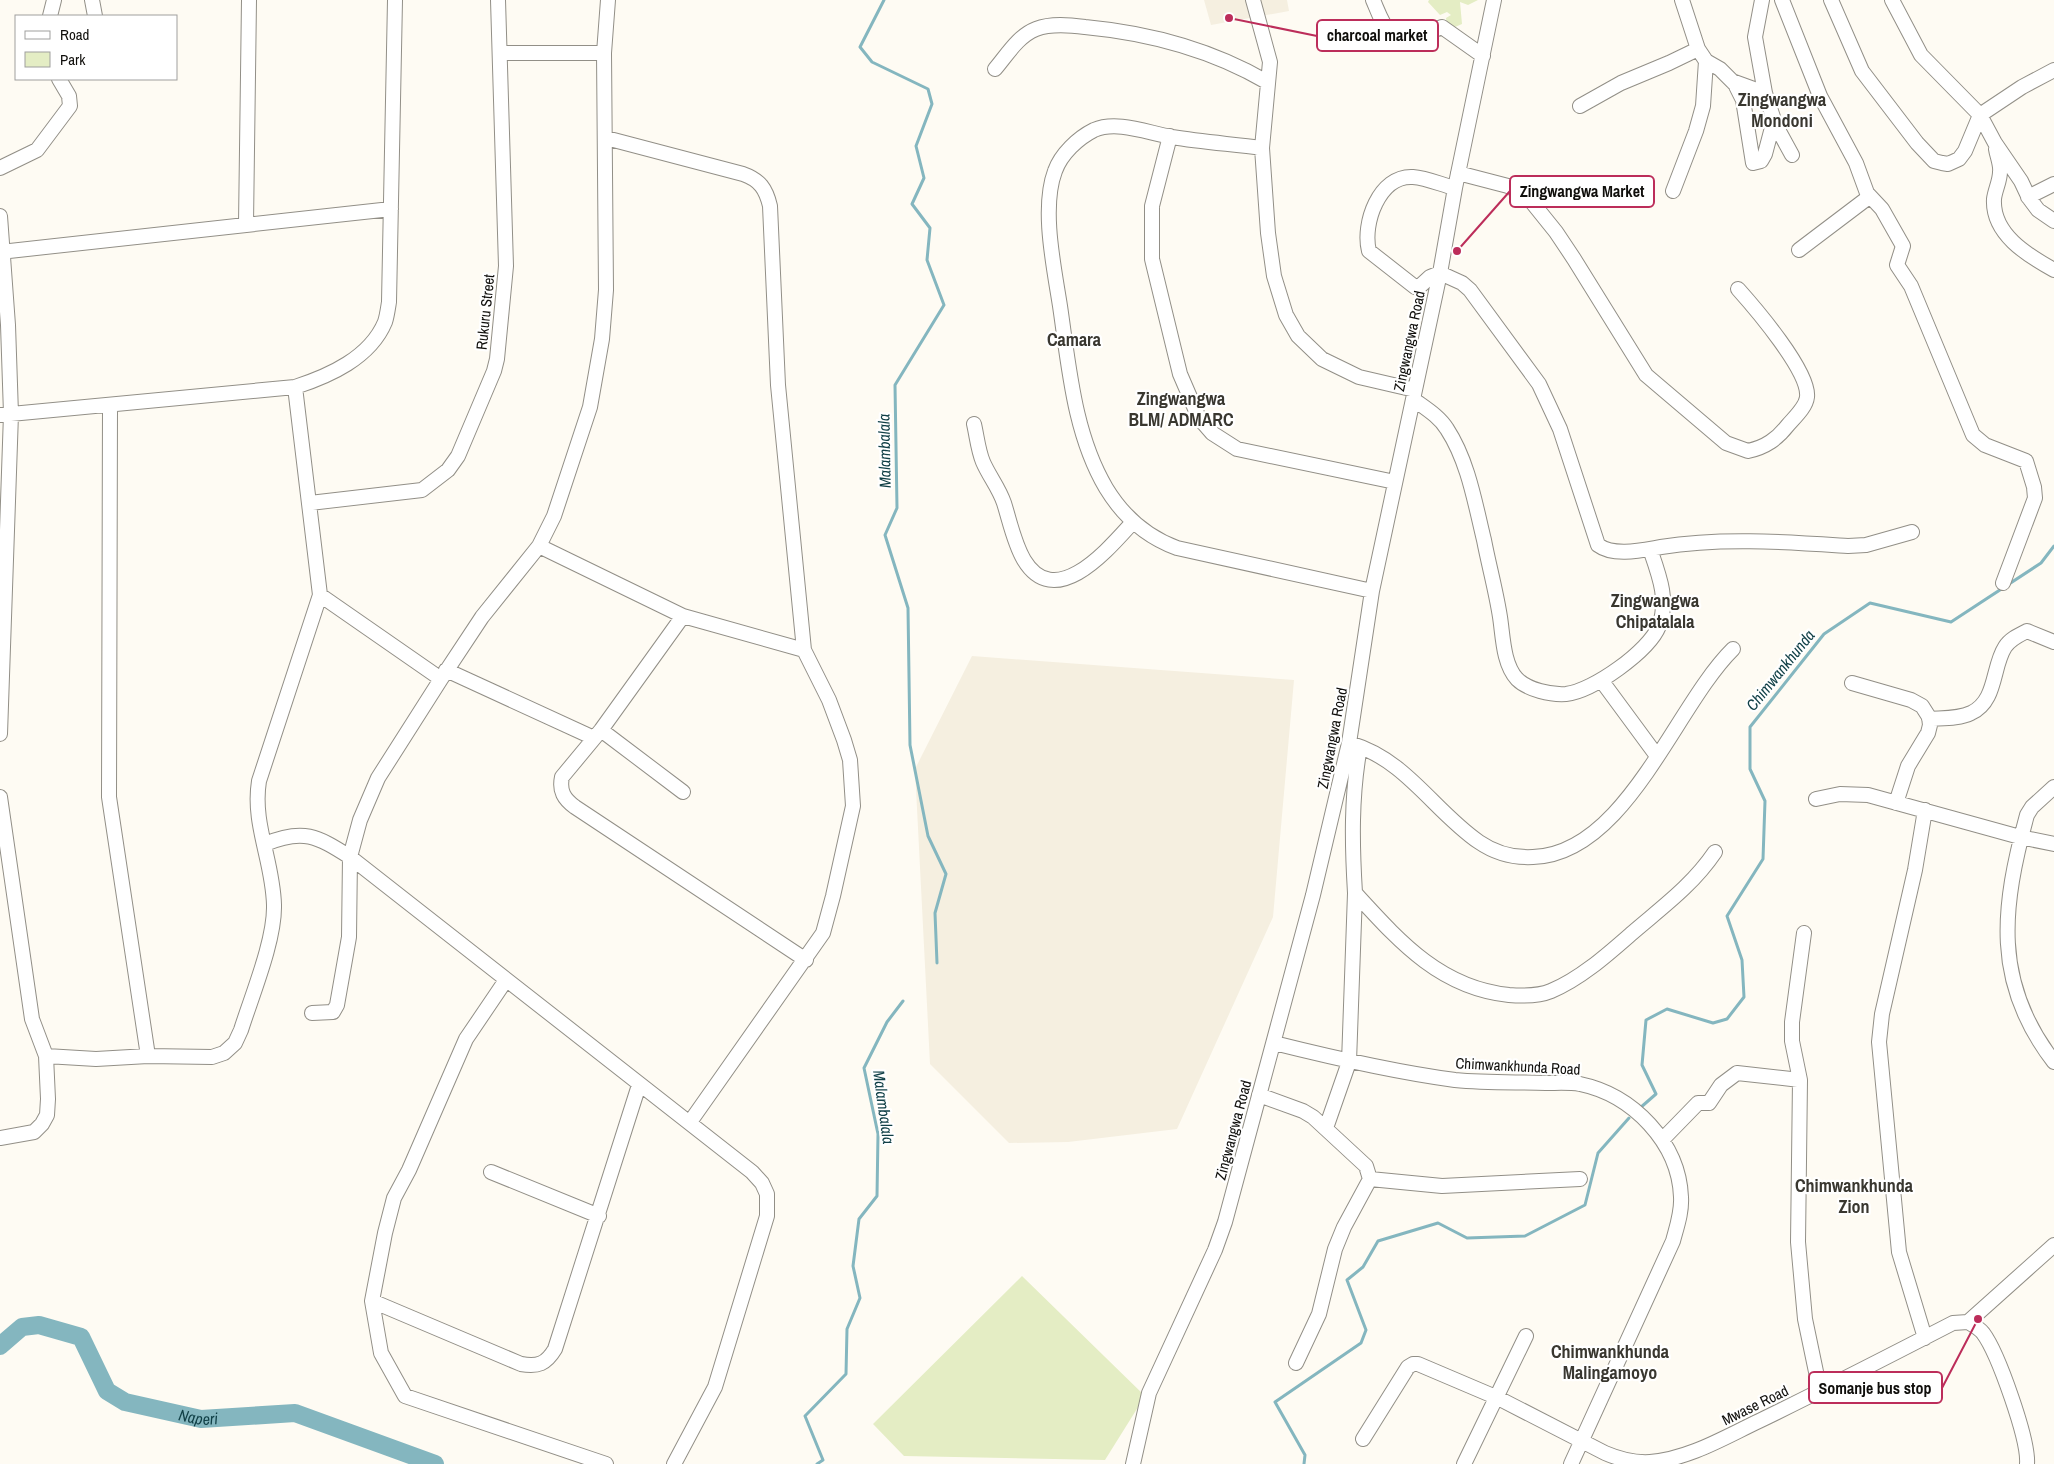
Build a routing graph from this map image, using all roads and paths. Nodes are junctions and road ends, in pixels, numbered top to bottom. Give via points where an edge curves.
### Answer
1 (54, 0) edge
2 (92, 0) edge
3 (249, 0) edge
4 (395, 0) edge
5 (498, 0) edge
6 (608, 0) edge
7 (1253, 0) edge
8 (1372, 0) edge
9 (1494, 0) edge
10 (1682, 0) edge
11 (1762, 0) edge
12 (1782, 0) edge
13 (1831, 0) edge
14 (1892, 0) edge
15 (50, 15) edge
16 (95, 15) edge
17 (1698, 49) junction
18 (501, 53) junction
19 (604, 53) junction
20 (1483, 56) junction
21 (1672, 62) junction
22 (1706, 62) junction
23 (995, 69) dead end
24 (2054, 70) edge
25 (60, 80) edge
26 (1732, 81) junction
27 (1268, 82) junction
28 (1765, 93) junction
29 (1580, 106) dead end
30 (1980, 115) junction
31 (1774, 122) junction
32 (1170, 136) junction
33 (606, 138) junction
34 (1995, 143) junction
35 (1262, 148) junction
36 (1792, 155) dead end
37 (0, 168) edge
38 (1458, 173) junction
39 (2054, 184) edge
40 (1455, 188) junction
41 (1673, 191) dead end
42 (1869, 197) junction
43 (2028, 197) junction
44 (391, 210) junction
45 (0, 216) edge
46 (2054, 221) edge
47 (246, 224) junction
48 (1799, 250) dead end
49 (2, 252) edge
50 (2054, 270) edge
51 (1440, 273) junction
52 (1738, 289) dead end
53 (295, 388) junction
54 (1414, 394) junction
55 (110, 406) junction
56 (5, 415) edge
57 (974, 424) dead end
58 (1395, 482) junction
59 (310, 503) junction
60 (1133, 522) junction
61 (1912, 532) dead end
62 (539, 546) junction
63 (1650, 550) junction
64 (2003, 583) dead end
65 (1372, 592) junction
66 (320, 595) junction
67 (682, 616) junction
68 (2054, 642) edge
69 (1733, 649) dead end
70 (804, 650) junction
71 (443, 674) junction
72 (1601, 680) junction
73 (1852, 682) dead end
74 (1929, 719) junction
75 (0, 734) edge
76 (597, 734) junction
77 (1355, 745) junction
78 (1657, 756) junction
79 (2054, 786) edge
80 (683, 792) dead end
81 (0, 798) edge
82 (1816, 800) dead end
83 (1896, 803) junction
84 (1925, 810) junction
85 (2020, 837) junction
86 (265, 844) junction
87 (2054, 844) edge
88 (1715, 852) dead end
89 (350, 857) junction
90 (1355, 893) junction
91 (1804, 933) dead end
92 (806, 960) junction
93 (506, 980) junction
94 (312, 1013) dead end
95 (1274, 1043) junction
96 (46, 1056) junction
97 (148, 1056) junction
98 (1349, 1062) junction
99 (2054, 1062) edge
100 (1800, 1080) junction
101 (639, 1085) junction
102 (1259, 1095) junction
103 (690, 1122) junction
104 (1326, 1128) junction
105 (0, 1138) edge
106 (1662, 1140) junction
107 (491, 1172) dead end
108 (1370, 1179) junction
109 (1580, 1179) dead end
110 (598, 1216) junction
111 (2054, 1246) edge
112 (372, 1301) junction
113 (1968, 1322) junction
114 (1526, 1336) dead end
115 (1925, 1338) junction
116 (1296, 1363) dead end
117 (1820, 1391) junction
118 (1498, 1398) junction
119 (1363, 1439) dead end
120 (1580, 1441) junction
121 (1649, 1463) edge
122 (606, 1464) edge
123 (674, 1464) edge
124 (1133, 1464) edge
125 (1464, 1464) edge
126 (1570, 1464) edge
127 (2027, 1464) edge

1 - 15 street
2 - 16 street
3 - 47 street
4 - 44 street
5 - 18 street, Rukuru Street
6 - 19 street
7 - 27 street via 1270,62
8 - 20 street via 1389,34 1411,39 1442,26
9 - 20 street, Zingwangwa Road
10 - 17 street
11 - 28 street via 1756,37
12 - 42 street via 1820,96 1856,163
13 - 30 street via 1862,71 1934,160 1948,164 1959,159
14 - 30 street via 1920,55
17 - 21 street
17 - 22 street
18 - 19 street
18 - 59 street, Rukuru Street via 506,272 496,365 478,411 458,456 448,470 422,490
19 - 33 street
20 - 38 street, Zingwangwa Road
21 - 22 street
21 - 29 street via 1621,82
22 - 26 street via 1720,69
22 - 41 street via 1703,106
23 - 27 street via 1023,37 1036,29 1070,25 1167,40 1243,68
24 - 30 street
25 - 37 street via 69,96 70,106 37,150
26 - 28 street
26 - 31 street via 1743,100 1752,163 1761,161 1765,154
27 - 35 street
28 - 31 street
30 - 34 street
31 - 36 street
32 - 35 street
32 - 58 street via 1152,206 1152,259 1180,374 1200,418 1212,433 1237,449
32 - 60 street via 1146,130 1107,127 1094,130 1068,150 1056,169 1051,188 1050,219 1056,278 1077,410 1098,474 1120,509
33 - 62 street via 606,290 595,385 557,508
33 - 70 street via 748,176 762,185 767,193 778,385
34 - 43 street
34 - 50 street via 2000,171 1994,199 1995,216 2025,254
35 - 54 street via 1274,276 1286,316 1298,336 1322,359 1340,369
38 - 40 street, Zingwangwa Road
38 - 52 street via 1508,186 1527,196 1570,252 1646,375 1726,443 1748,451 1769,444 1779,436 1802,408 1808,394 1778,337
39 - 43 street
40 - 51 street, Zingwangwa Road
40 - 51 street via 1415,177 1405,178 1388,186 1382,193 1375,203 1368,228 1369,251 1415,287
42 - 48 street
42 - 64 street via 1882,209 1903,246 1897,265 1911,286 1973,435 1985,445 2023,459 2028,464 2035,498
43 - 46 street via 2038,210
44 - 47 street
44 - 53 street via 389,302 385,322 371,342 350,362 328,376
45 - 49 street
47 - 49 street
49 - 56 street
51 - 54 street, Zingwangwa Road
51 - 63 street via 1470,290 1538,384 1560,430 1598,546 1611,551
53 - 55 street
53 - 59 street
54 - 58 street, Zingwangwa Road
54 - 72 street via 1447,429 1464,467 1477,510 1513,674 1536,690 1558,694 1580,690
55 - 56 street
55 - 97 street via 109,797
56 - 75 street
57 - 60 street via 981,456 1000,492 1018,547 1029,566 1045,578 1057,581 1080,572 1104,554
58 - 65 street, Zingwangwa Road
59 - 66 street
60 - 65 street via 1153,537 1177,548
61 - 63 street via 1857,546 1711,542
62 - 67 street
62 - 71 street
63 - 72 street via 1663,592 1659,625 1642,649
65 - 77 street, Zingwangwa Road
66 - 71 street
66 - 86 street via 259,781 257,820
67 - 70 street
67 - 76 street
68 - 74 street via 2027,631 2017,636 2005,647 1992,684 1979,708 1965,716
69 - 78 street via 1716,666
70 - 92 street via 829,700 844,740 853,785 852,806 833,896 823,933
71 - 76 street
71 - 89 street via 378,778 360,820
72 - 78 street
73 - 74 street via 1911,700 1922,706
74 - 83 street via 1928,733 1908,766
76 - 80 street
76 - 92 street via 562,777 560,785 566,800
77 - 78 street via 1389,761 1480,843 1499,853 1522,857 1555,854 1584,841 1617,808
77 - 90 street via 1352,830
77 - 95 street, Zingwangwa Road
79 - 85 street via 2032,807
81 - 96 street via 32,1019
82 - 83 street via 1851,793
83 - 84 street
84 - 85 street
84 - 115 street via 1915,870 1882,1014 1879,1042 1899,1252
85 - 87 street
85 - 99 street via 2008,910 2008,961 2032,1030
86 - 89 street via 307,834
86 - 97 street via 273,886 272,927 242,1030 235,1043 224,1053 212,1057
88 - 90 street via 1685,890 1608,953 1549,992 1521,996 1464,984 1436,970 1405,946
89 - 93 street
89 - 94 street via 349,937 337,1005 333,1012
90 - 98 street
91 - 100 street via 1792,1022 1792,1041
92 - 103 street
93 - 101 street
93 - 112 street via 466,1039 394,1198
95 - 98 street, Chimwankhunda Road
95 - 102 street, Zingwangwa Road
96 - 97 street via 96,1059
96 - 105 street via 48,1099 47,1115 42,1124 34,1132
98 - 104 street
98 - 106 street, Chimwankhunda Road via 1455,1080 1578,1084 1598,1088 1635,1110
100 - 106 street via 1736,1073 1721,1085 1709,1103 1698,1103
100 - 117 street via 1800,1280 1804,1319
101 - 103 street
101 - 110 street
102 - 104 street via 1302,1111
102 - 124 street, Zingwangwa Road via 1221,1236 1149,1393
103 - 123 street via 752,1172 762,1183 769,1202 715,1386
104 - 108 street via 1366,1166
106 - 120 street, Chimwankhunda Road via 1680,1179 1680,1216 1672,1241
107 - 110 street
108 - 109 street via 1442,1186
108 - 116 street via 1335,1249 1319,1314
110 - 112 street via 555,1349 545,1363 521,1364
111 - 113 street, Mwase Road
112 - 122 street via 382,1353 405,1396
113 - 115 street, Mwase Road via 1953,1323
113 - 127 street via 1982,1332 1998,1365 2022,1430
114 - 118 street
115 - 117 street, Mwase Road
117 - 121 street, Mwase Road via 1701,1448
118 - 119 street, Mwase Road via 1413,1364 1396,1384
118 - 120 street, Mwase Road
118 - 125 street
120 - 121 street, Mwase Road via 1624,1460
120 - 126 street, Chimwankhunda Road

